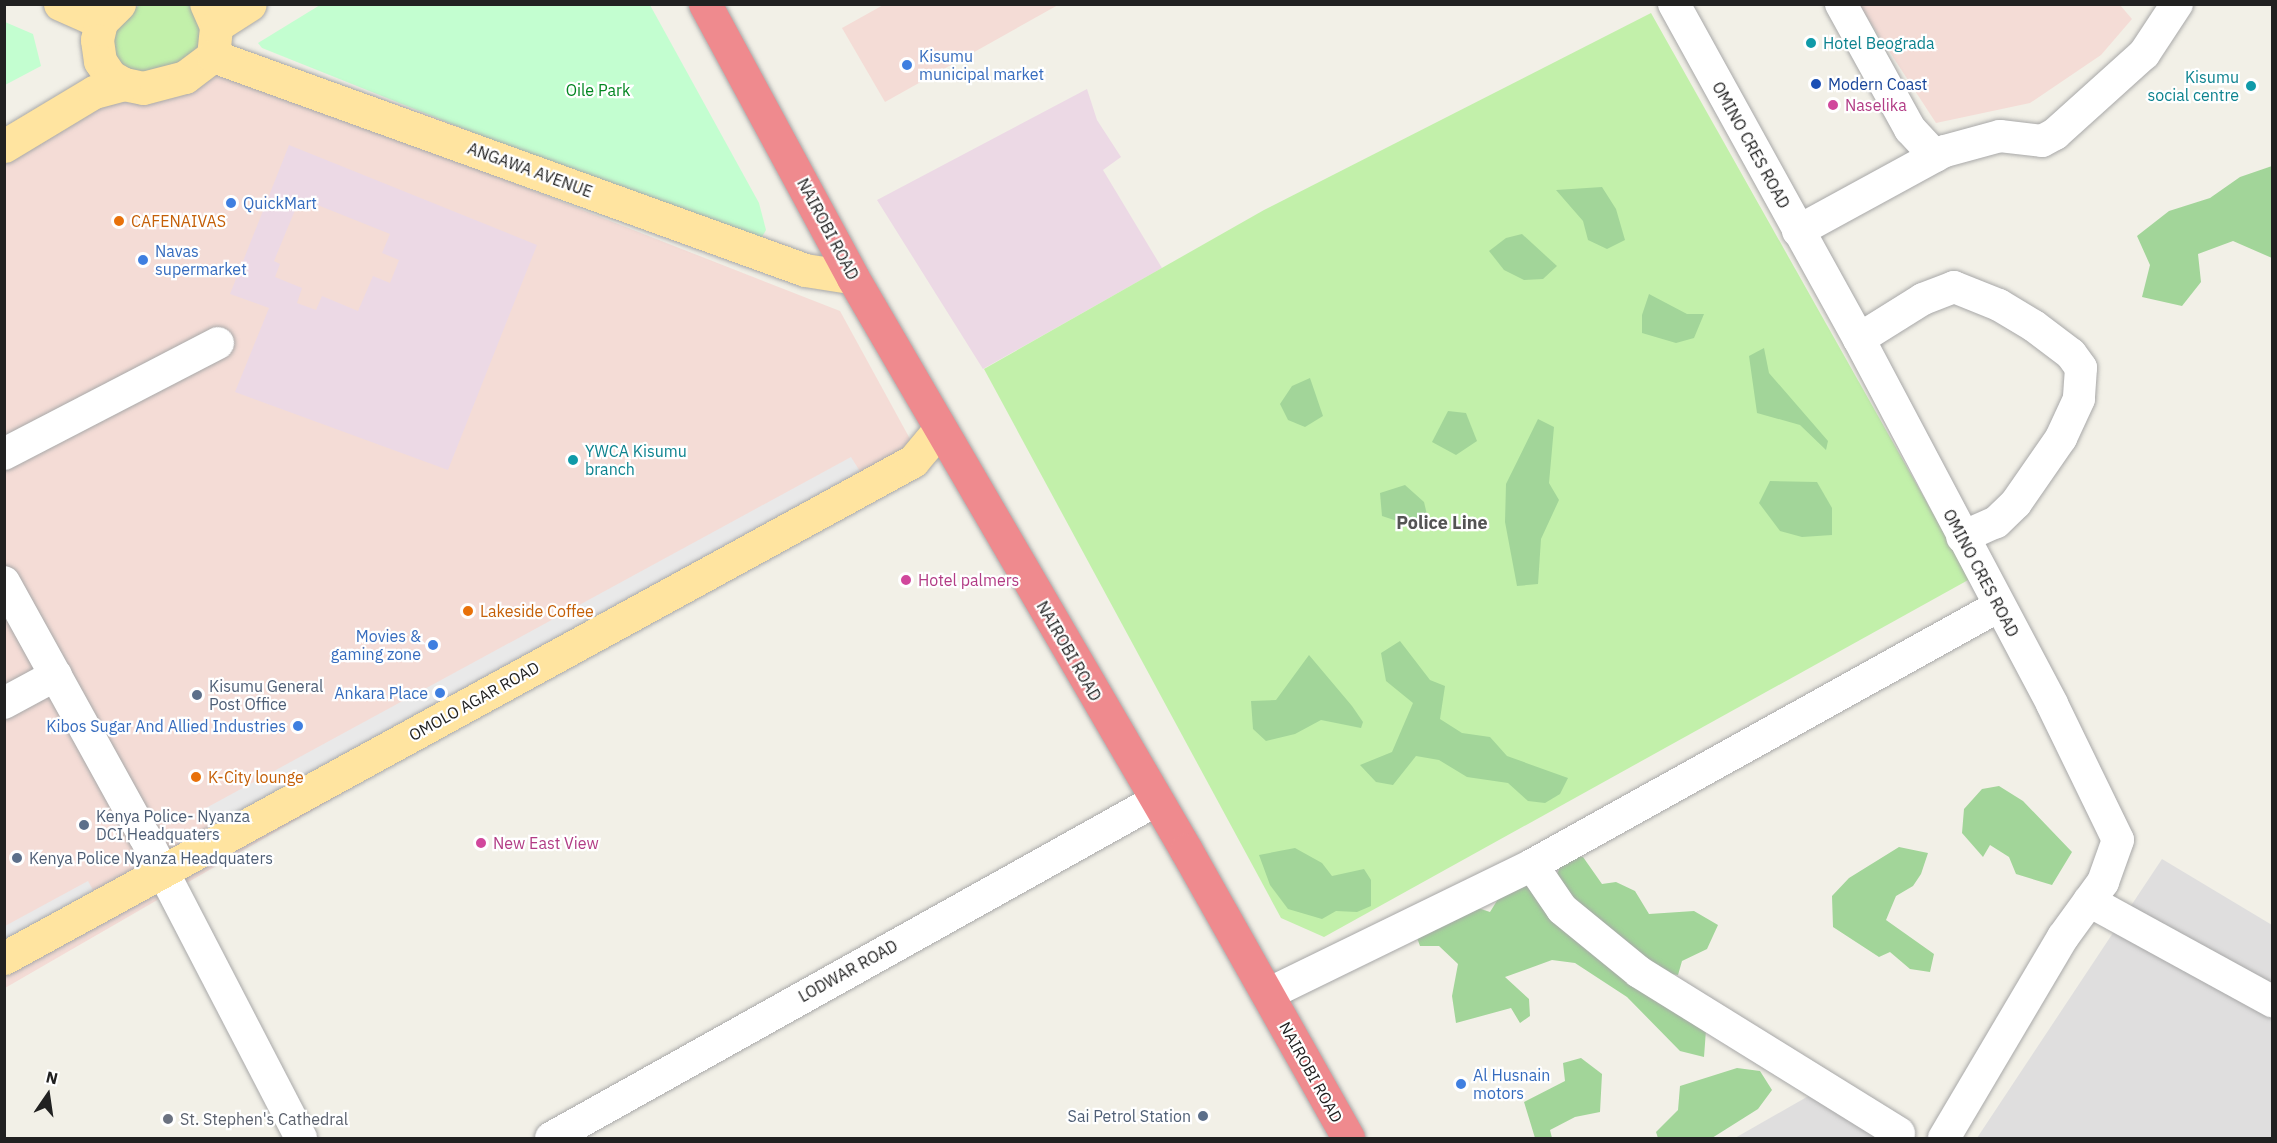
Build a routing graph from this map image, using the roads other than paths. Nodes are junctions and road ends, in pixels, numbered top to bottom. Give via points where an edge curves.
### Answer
1 (60, 4) edge
2 (250, 4) edge
3 (696, 4) edge
4 (705, 4) edge
5 (1674, 4) edge
6 (1841, 4) edge
7 (2177, 4) edge
8 (110, 13) edge
9 (212, 29) edge
10 (100, 61) junction
11 (124, 84) junction
12 (4, 124) edge
13 (4, 146) edge
14 (1935, 156) junction
15 (1798, 231) junction
16 (849, 278) junction
17 (1859, 339) junction
18 (218, 343) dead end
19 (936, 434) junction
20 (4, 454) edge
21 (1962, 537) junction
22 (4, 582) edge
23 (1997, 607) junction
24 (56, 675) junction
25 (4, 703) edge
26 (1146, 806) junction
27 (1532, 865) junction
28 (162, 871) junction
29 (2089, 901) junction
30 (4, 958) edge
31 (1268, 994) junction
32 (2272, 1001) edge
33 (1899, 1133) dead end
34 (301, 1138) edge
35 (551, 1138) edge
36 (1331, 1138) edge
37 (1348, 1138) edge
38 (1944, 1138) edge

1 - 8 main road
2 - 9 main road
3 - 16 highway, NAIROBI ROAD via 828,230
4 - 31 highway, NAIROBI ROAD via 853,278
5 - 15 street, OMINO CRES ROAD
6 - 14 street via 1910,129
7 - 14 street via 2145,54 2055,134 2042,141 2000,136
8 - 10 main road via 97,40
9 - 11 main road via 200,69 166,84 143,88
9 - 16 main road, ANGAWA AVENUE via 805,270
10 - 11 main road via 110,76
10 - 12 main road via 83,78
11 - 13 main road via 94,92
14 - 15 street
15 - 17 street, OMINO CRES ROAD
16 - 19 highway, NAIROBI ROAD
17 - 21 street, OMINO CRES ROAD
17 - 21 street via 1923,298 1954,287 1999,305 2034,326 2071,354 2081,368 2079,399 2061,438 1996,522
18 - 20 street
19 - 26 highway, NAIROBI ROAD
19 - 28 main road, OMOLO AGAR ROAD via 913,461
21 - 23 street, OMINO CRES ROAD
22 - 24 street
23 - 27 street
23 - 29 street, OMINO CRES ROAD via 2052,704 2118,840 2103,882
24 - 25 street
24 - 28 street
26 - 35 street, LODWAR ROAD
26 - 36 highway, NAIROBI ROAD via 1272,1023
27 - 31 street
27 - 33 street via 1562,909 1639,972
28 - 30 main road, OMOLO AGAR ROAD
28 - 34 street
29 - 32 street
29 - 38 street, OMINO CRES ROAD via 2063,936
31 - 37 highway, NAIROBI ROAD

